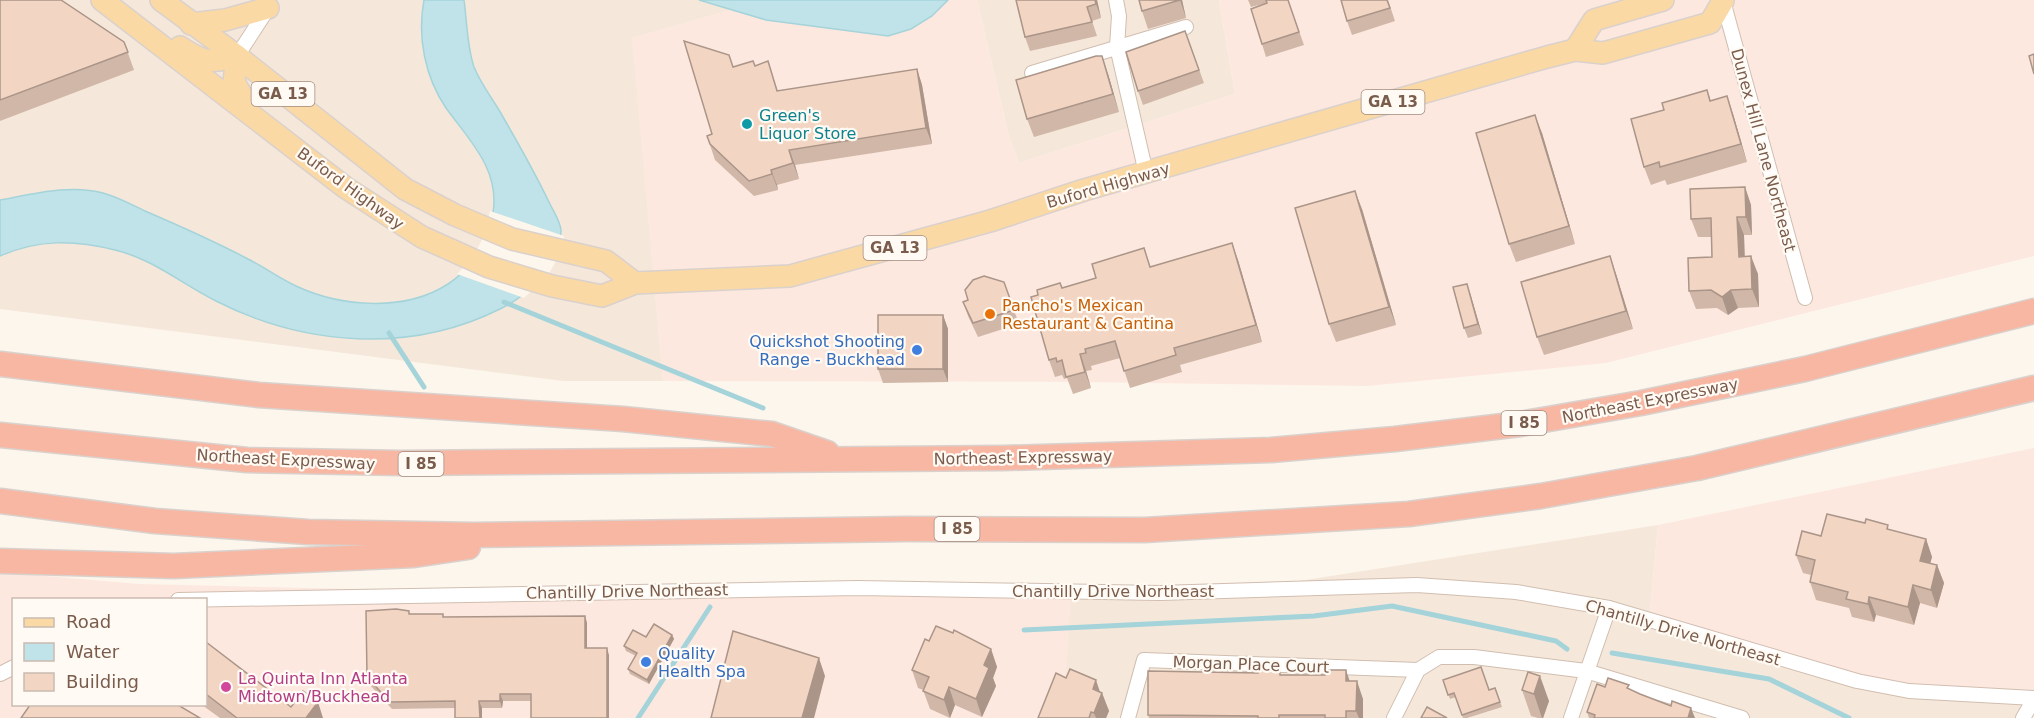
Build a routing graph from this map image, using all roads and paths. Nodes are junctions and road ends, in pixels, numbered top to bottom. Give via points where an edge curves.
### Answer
1 (161, 0) edge
2 (1116, 0) edge
3 (1663, 0) edge
4 (1723, 0) edge
5 (106, 3) edge
6 (270, 4) edge
7 (191, 24) junction
8 (1186, 27) dead end
9 (1117, 47) junction
10 (1575, 50) junction
11 (237, 56) junction
12 (1032, 73) edge
13 (252, 113) junction
14 (1146, 173) junction
15 (635, 283) junction
16 (1805, 298) dead end
17 (2034, 311) edge
18 (0, 364) edge
19 (2034, 388) edge
20 (0, 435) edge
21 (843, 459) junction
22 (0, 501) edge
23 (541, 535) junction
24 (0, 561) edge
25 (207, 599) edge
26 (1609, 608) junction
27 (1419, 670) junction
28 (1586, 671) junction
29 (2034, 698) edge
30 (1128, 718) edge
31 (1394, 718) edge
32 (1570, 718) edge
33 (1742, 718) edge
34 (2023, 718) edge

1 - 7 main road, Buford Highway / GA 13
2 - 9 street
3 - 10 main road via 1594,20
4 - 10 main road, Buford Highway / GA 13 via 1710,22 1603,53
4 - 16 street, Dunex Hill Lane Northeast
5 - 11 main road via 131,11 199,60 212,62
5 - 13 main road, Buford Highway / GA 13
6 - 7 main road via 225,20
6 - 11 street
7 - 11 main road, Buford Highway / GA 13
8 - 9 street
9 - 12 street
9 - 14 street
10 - 14 main road, Buford Highway / GA 13
11 - 13 main road via 234,82
11 - 15 main road, Buford Highway / GA 13 via 405,189 512,239 606,261
13 - 15 main road, Buford Highway / GA 13 via 389,218 467,259 581,293 602,296
14 - 15 main road, Buford Highway / GA 13 via 790,276
17 - 21 highway, Northeast Expressway / I 85 via 1805,369 1520,424 1271,450
18 - 21 highway via 259,395 622,419 772,434
19 - 23 highway, I 85 via 1697,468 1541,496 1409,514 1145,530
20 - 21 highway, Northeast Expressway / I 85 via 248,460 528,464
22 - 23 highway, I 85 via 155,521 308,532
23 - 24 highway via 414,555 174,566
25 - 26 street, Chantilly Drive Northeast via 858,588 1160,593 1417,585 1516,592
26 - 28 street
26 - 29 street, Chantilly Drive Northeast via 1845,679 1909,691
27 - 28 street, Morgan Place Court via 1439,657 1474,657
27 - 30 street, Morgan Place Court via 1144,660
27 - 31 street
28 - 32 street
28 - 33 street, Morgan Place Court
29 - 34 street, Chantilly Drive Northeast

